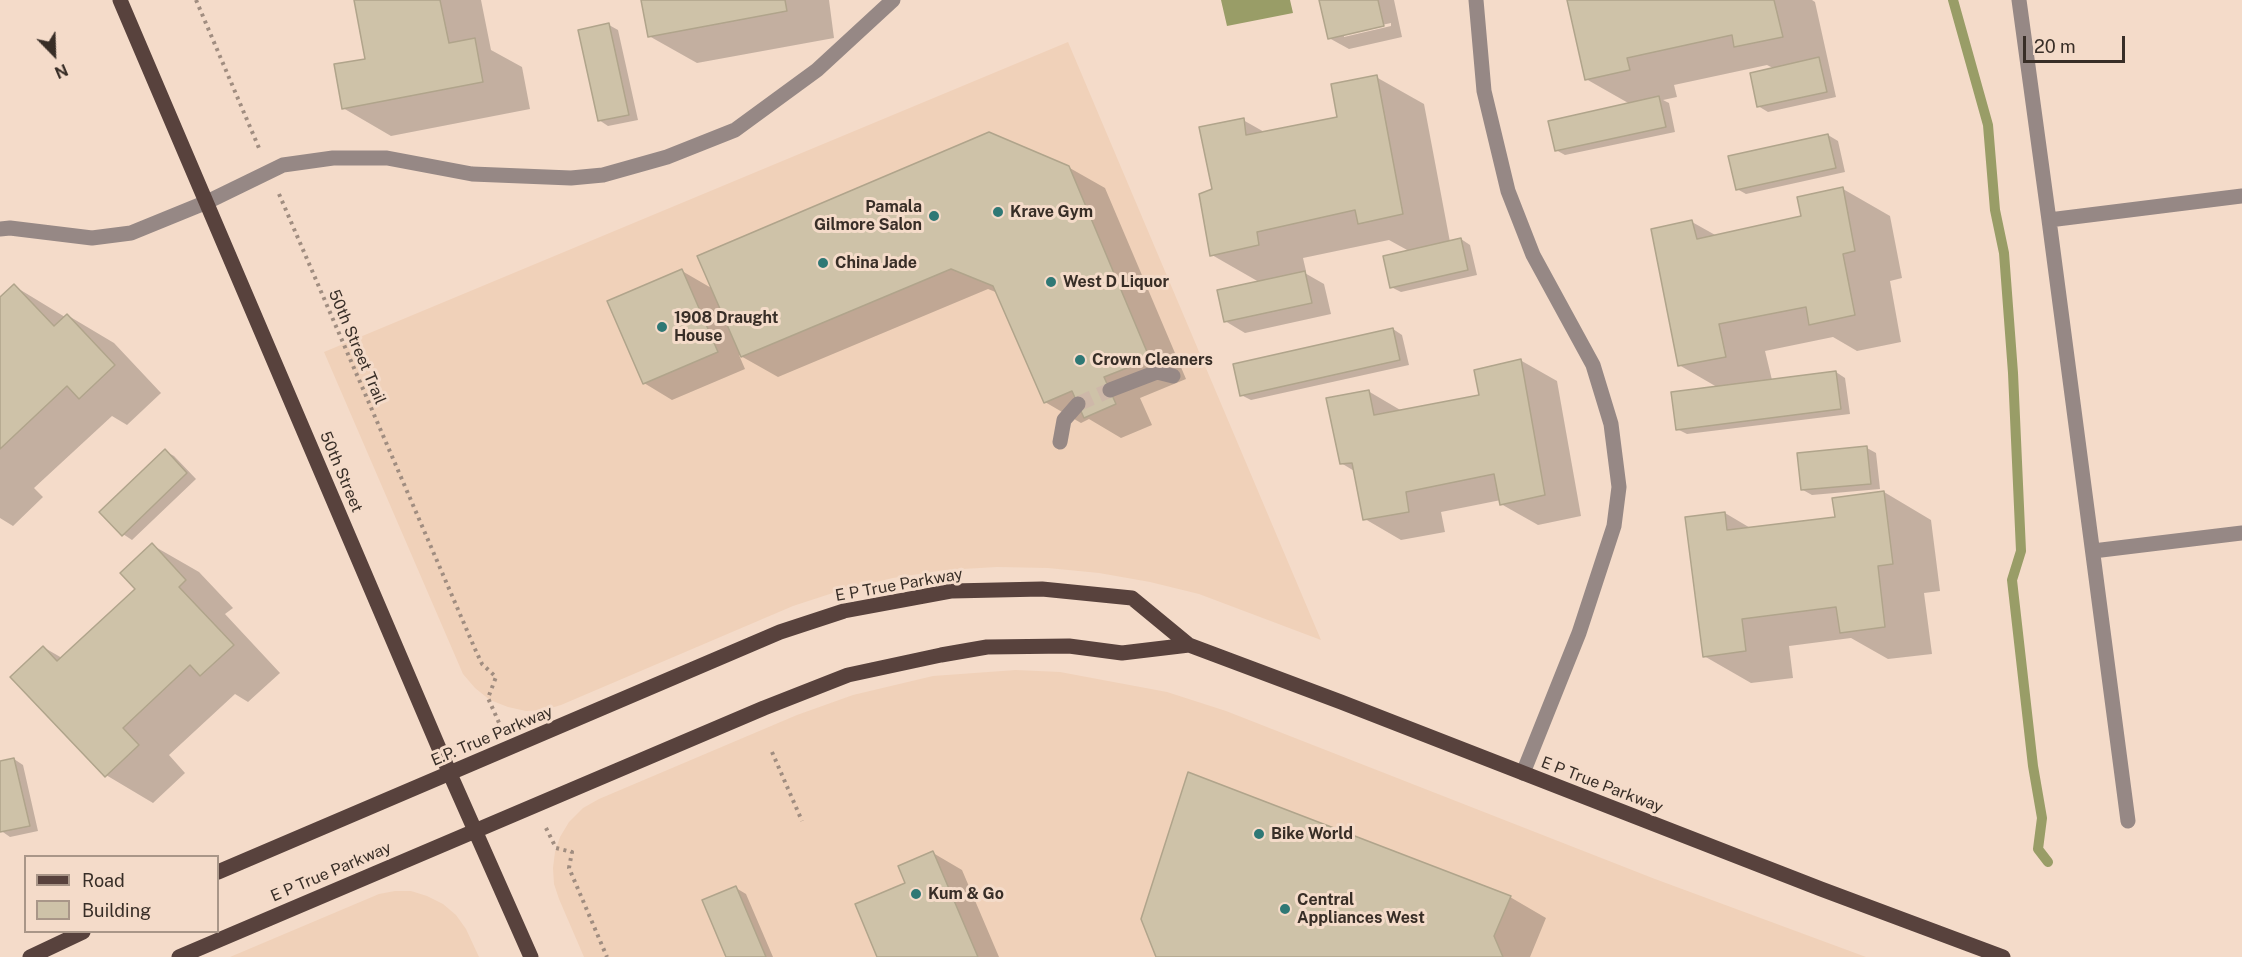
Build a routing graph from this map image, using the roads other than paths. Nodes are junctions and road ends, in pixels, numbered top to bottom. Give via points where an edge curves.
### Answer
1 (120, 0) edge
2 (893, 0) edge
3 (1476, 0) edge
4 (2019, 0) edge
5 (2242, 196) edge
6 (207, 202) junction
7 (2049, 220) junction
8 (0, 229) edge
9 (1173, 376) dead end
10 (1110, 390) tunnel mouth
11 (1078, 404) tunnel mouth
12 (1060, 441) dead end
13 (2242, 533) edge
14 (2092, 551) junction
15 (780, 632) joint
16 (1189, 645) junction
17 (1523, 773) junction
18 (450, 774) junction
19 (2128, 821) dead end
20 (476, 831) junction
21 (219, 872) edge
22 (81, 933) edge
23 (30, 957) edge
24 (179, 957) edge
25 (531, 957) edge
26 (2003, 957) edge

1 - 6 main road, 50th Street
2 - 6 lane via 817,70 735,130 667,157 603,175 571,178 472,174 387,158 333,158 283,165
3 - 17 lane via 1484,91 1508,191 1533,255 1593,365 1611,424 1619,487 1614,526 1586,612
4 - 7 lane
5 - 7 lane
6 - 8 lane via 131,233 92,238
6 - 18 main road, 50th Street
7 - 14 lane
9 - 10 lane via 1157,372
11 - 12 lane via 1064,420
13 - 14 lane
14 - 19 lane
15 - 16 main road, E P True Parkway via 844,611 952,591 1042,589 1132,598
15 - 18 main road, E.P. True Parkway
16 - 17 main road, E P True Parkway
16 - 20 main road, E P True Parkway via 1122,653 1069,646 987,647 848,675
17 - 26 main road, E P True Parkway
18 - 20 main road, 50th Street
18 - 21 main road, E.P. True Parkway
20 - 24 main road, E P True Parkway
20 - 25 main road, 50th Street
22 - 23 main road

